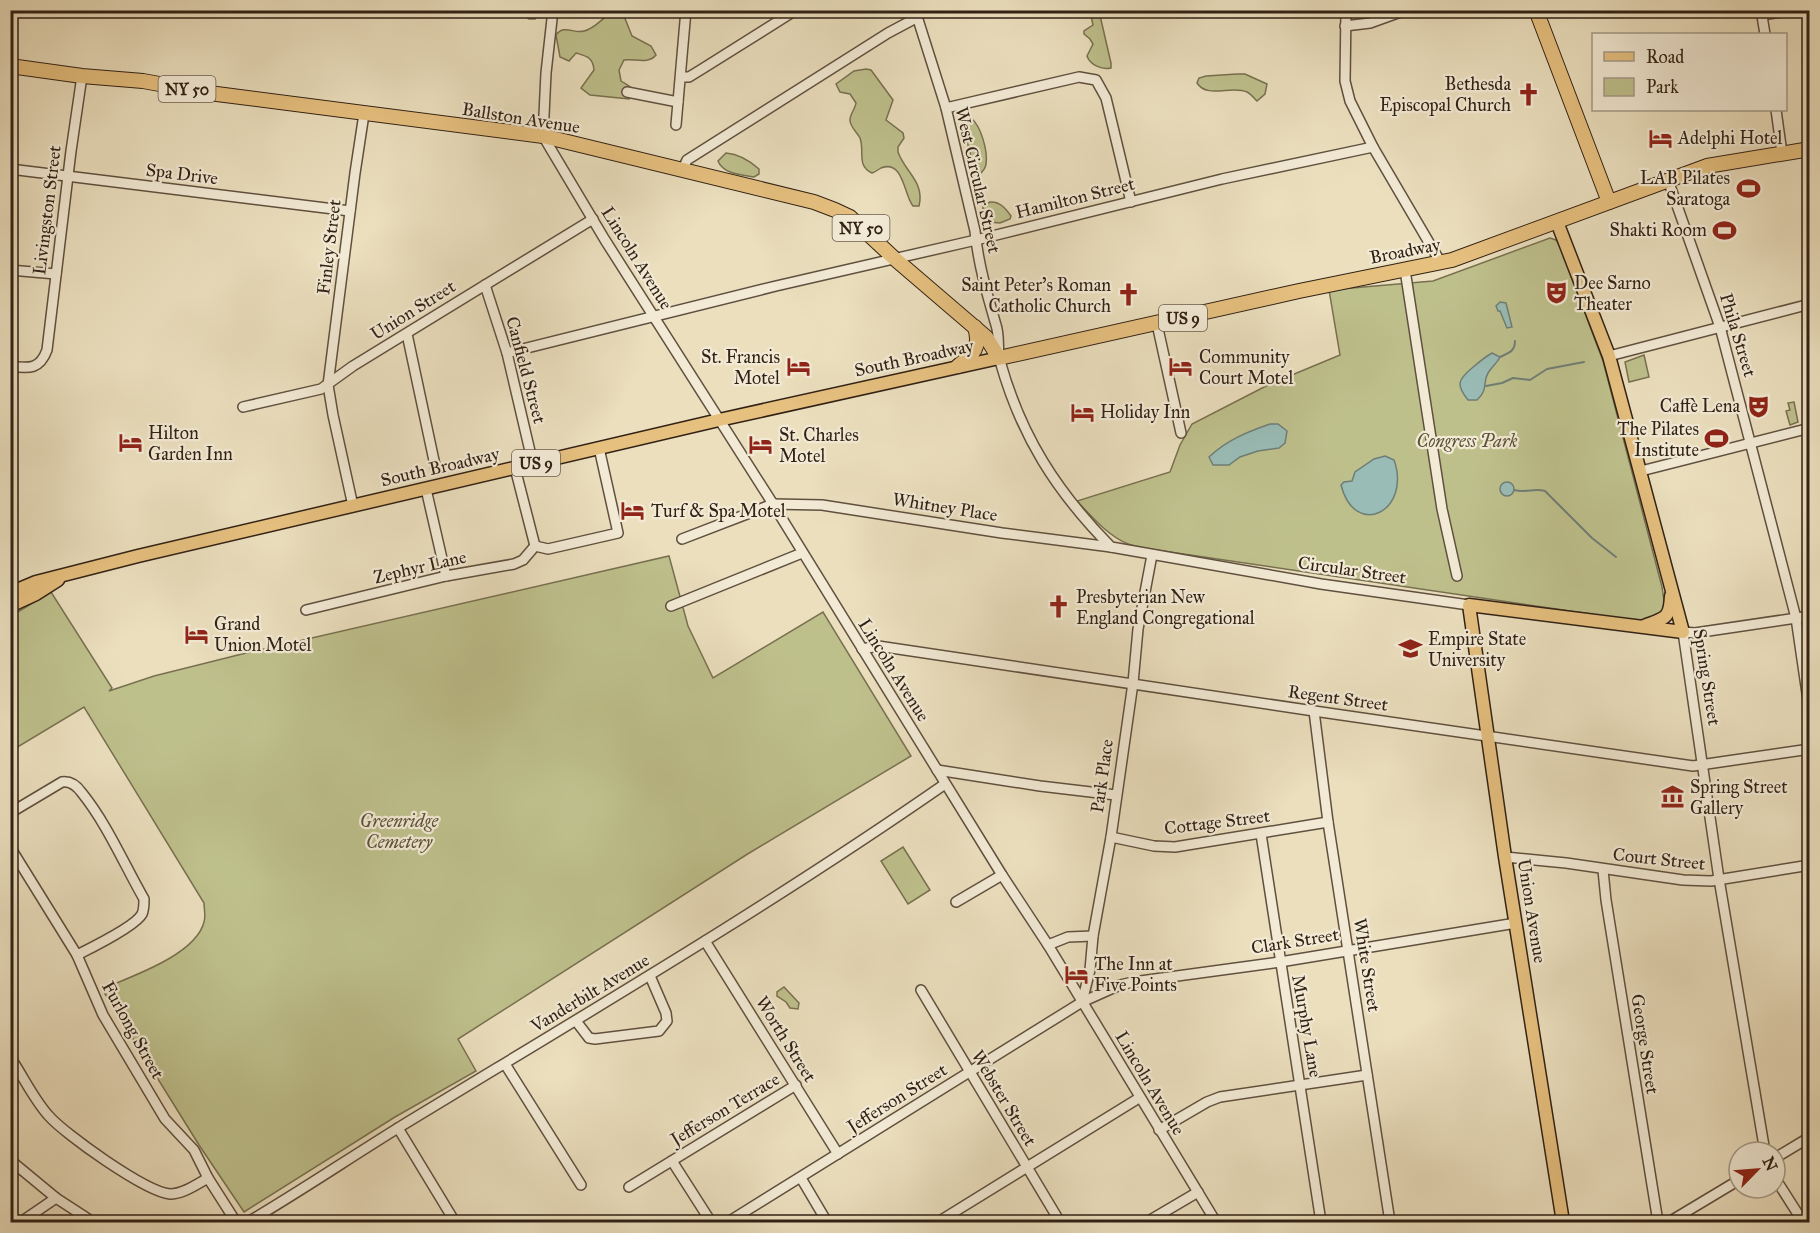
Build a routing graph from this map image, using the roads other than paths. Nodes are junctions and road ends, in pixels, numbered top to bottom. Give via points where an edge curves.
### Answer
1 (553, 10) edge
2 (686, 10) edge
3 (796, 10) edge
4 (1346, 10) edge
5 (1406, 10) edge
6 (1536, 10) edge
7 (1795, 10) edge
8 (1762, 13) edge
9 (916, 14) edge
10 (1345, 26) junction
11 (1765, 33) edge
12 (10, 66) edge
13 (82, 75) junction
14 (681, 77) junction
15 (627, 92) dead end
16 (678, 102) junction
17 (946, 108) junction
18 (1776, 111) edge
19 (364, 114) junction
20 (676, 125) dead end
21 (543, 136) junction
22 (1373, 147) junction
23 (1809, 150) edge
24 (1782, 153) junction
25 (10, 168) edge
26 (682, 171) junction
27 (69, 177) junction
28 (1668, 180) junction
29 (1131, 202) junction
30 (1609, 202) junction
31 (350, 211) junction
32 (593, 219) junction
33 (1557, 222) junction
34 (976, 240) junction
35 (895, 259) junction
36 (1441, 263) junction
37 (10, 270) edge
38 (1406, 270) junction
39 (56, 274) junction
40 (485, 285) junction
41 (1809, 304) edge
42 (654, 316) junction
43 (1157, 324) junction
44 (975, 327) junction
45 (1720, 327) junction
46 (407, 334) junction
47 (507, 353) junction
48 (1609, 356) junction
49 (999, 358) junction
50 (10, 366) edge
51 (958, 366) junction
52 (328, 385) junction
53 (243, 407) dead end
54 (719, 420) junction
55 (1809, 428) edge
56 (1181, 433) dead end
57 (1750, 443) junction
58 (599, 448) junction
59 (533, 464) junction
60 (515, 468) junction
61 (436, 470) dead end
62 (1641, 471) junction
63 (426, 489) junction
64 (773, 504) junction
65 (353, 506) junction
66 (682, 539) dead end
67 (535, 546) junction
68 (1111, 547) junction
69 (802, 553) junction
70 (1152, 555) junction
71 (66, 575) junction
72 (446, 576) junction
73 (1457, 576) dead end
74 (1672, 589) junction
75 (10, 593) edge
76 (1469, 605) junction
77 (10, 606) edge
78 (671, 606) dead end
79 (306, 610) dead end
80 (1809, 616) edge
81 (1796, 618) junction
82 (1641, 627) junction
83 (1683, 632) junction
84 (862, 649) junction
85 (1133, 683) junction
86 (1314, 711) junction
87 (1809, 714) edge
88 (1487, 736) junction
89 (1809, 749) edge
90 (1702, 765) junction
91 (937, 770) junction
92 (945, 784) junction
93 (1116, 795) junction
94 (10, 813) edge
95 (1328, 822) junction
96 (1261, 834) junction
97 (1111, 837) junction
98 (10, 847) edge
99 (1505, 857) junction
100 (1809, 865) edge
101 (1603, 870) junction
102 (1002, 875) junction
103 (1719, 879) junction
104 (956, 902) dead end
105 (1516, 922) junction
106 (1093, 936) junction
107 (705, 941) junction
108 (1048, 945) junction
109 (1348, 949) junction
110 (77, 956) junction
111 (1280, 962) junction
112 (650, 976) junction
113 (921, 990) dead end
114 (1082, 1002) junction
115 (576, 1021) junction
116 (10, 1057) edge
117 (505, 1064) junction
118 (970, 1072) junction
119 (1367, 1075) junction
120 (796, 1086) junction
121 (1300, 1086) junction
122 (1139, 1098) junction
123 (398, 1128) junction
124 (1159, 1130) junction
125 (1809, 1137) edge
126 (1763, 1140) edge
127 (1787, 1151) edge
128 (838, 1154) junction
129 (10, 1160) edge
130 (672, 1161) junction
131 (1027, 1168) junction
132 (208, 1178) junction
133 (801, 1178) junction
134 (581, 1185) dead end
135 (629, 1187) dead end
136 (1727, 1187) edge
137 (1198, 1192) junction
138 (1787, 1197) edge
139 (56, 1198) junction
140 (21, 1222) edge
141 (93, 1222) edge
142 (236, 1222) edge
143 (248, 1222) edge
144 (455, 1222) edge
145 (711, 1222) edge
146 (728, 1222) edge
147 (827, 1222) edge
148 (938, 1222) edge
149 (1060, 1222) edge
150 (1147, 1222) edge
151 (1216, 1222) edge
152 (1321, 1222) edge
153 (1390, 1222) edge
154 (1563, 1222) edge
155 (1658, 1222) edge
156 (1669, 1222) edge
157 (1803, 1222) edge

1 - 21 street
2 - 14 street
3 - 14 street via 696,73
4 - 10 street
5 - 10 street via 1370,23
6 - 30 highway
7 - 8 street
8 - 11 street
9 - 17 street, West Circular Street
9 - 26 street via 687,160
10 - 22 street via 1347,93
12 - 13 highway, Ballston Avenue / NY 50
13 - 19 highway, Ballston Avenue / NY 50
13 - 27 street, Livingston Street
14 - 16 street
15 - 16 street
16 - 20 street
17 - 29 street via 1079,77 1096,80 1106,98
17 - 34 street, West Circular Street
18 - 24 street
19 - 21 highway, Ballston Avenue / NY 50
19 - 31 street, Finley Street
21 - 26 highway, Ballston Avenue / NY 50
21 - 32 street, Lincoln Avenue
22 - 29 street, Hamilton Street
22 - 36 street
23 - 24 highway, Broadway / US 9
24 - 28 highway, Broadway / US 9 via 1707,166
25 - 27 street, Spa Drive
26 - 35 highway, Ballston Avenue / NY 50 via 835,210 850,217
27 - 31 street, Spa Drive
27 - 39 street, Livingston Street
28 - 30 highway, Broadway / US 9
28 - 45 street, Phila Street
29 - 34 street, Hamilton Street
30 - 33 highway, Broadway / US 9
31 - 52 street, Finley Street
32 - 40 street, Union Street
32 - 42 street, Lincoln Avenue
33 - 36 highway, Broadway / US 9
33 - 48 main road, Spring Street
34 - 35 street, Hamilton Street
34 - 49 street, West Circular Street via 999,340
35 - 42 street, Hamilton Street
35 - 44 highway, Ballston Avenue / NY 50
36 - 38 highway, Broadway / US 9
37 - 39 street
38 - 43 highway, Broadway / US 9
38 - 73 street via 1442,509
39 - 50 street, Livingston Street via 44,359 35,366
40 - 46 street, Union Street
40 - 47 street, Canfield Street
41 - 45 street
42 - 47 street, Hamilton Street
42 - 54 street, Lincoln Avenue
43 - 49 highway, Broadway / US 9
43 - 56 street
44 - 49 highway, Ballston Avenue / NY 50
44 - 51 highway via 975,350
45 - 48 street
45 - 57 street, Phila Street
46 - 52 street, Union Street
46 - 61 street
47 - 59 street, Canfield Street
48 - 62 main road, Spring Street
49 - 51 main road, South Broadway / US 9
49 - 68 street via 1022,422 1047,471 1086,522
51 - 54 main road, South Broadway / US 9
52 - 53 street, Union Street
52 - 65 street, Finley Street
54 - 58 main road, South Broadway / US 9
54 - 64 street, Lincoln Avenue
55 - 57 street
57 - 62 street
57 - 81 street, Phila Street
58 - 59 main road, South Broadway / US 9
58 - 67 street via 618,533 548,549
59 - 60 main road, South Broadway / US 9
60 - 63 main road, South Broadway / US 9
60 - 67 street
62 - 74 main road, Spring Street
63 - 65 main road, South Broadway / US 9
63 - 72 street
64 - 66 street
64 - 68 street, Whitney Place via 822,505
64 - 69 street, Lincoln Avenue
65 - 71 main road, South Broadway / US 9
67 - 72 street, Zephyr Lane via 514,564
68 - 70 street, Circular Street
69 - 78 street
69 - 84 street, Lincoln Avenue
70 - 76 street, Circular Street
70 - 85 street, Park Place via 1137,629
71 - 75 main road, South Broadway / US 9
71 - 77 main road, South Broadway / US 9
72 - 79 street, Zephyr Lane
74 - 82 main road via 1670,611 1663,619
74 - 83 main road, Spring Street
76 - 82 main road, Circular Street
76 - 88 main road, Union Avenue
80 - 81 street, Circular Street
81 - 83 street, Circular Street
81 - 87 street, Phila Street
82 - 83 main road, Circular Street
83 - 90 street, Spring Street
84 - 85 street, Regent Street via 878,645
84 - 91 street, Lincoln Avenue
85 - 86 street, Regent Street
85 - 93 street, Park Place
86 - 88 street, Regent Street
86 - 95 street, White Street
88 - 90 street, Regent Street
88 - 99 main road, Union Avenue
89 - 90 street, Regent Street
90 - 103 street, Spring Street
91 - 92 street, Lincoln Avenue
91 - 93 street
92 - 102 street, Lincoln Avenue
92 - 107 street, Vanderbilt Avenue
93 - 97 street, Park Place
94 - 110 street via 62,782 73,784 101,823 144,899 139,918
95 - 96 street, Cottage Street
95 - 109 street, White Street
96 - 97 street, Cottage Street via 1175,847
96 - 111 street, Murphy Lane
97 - 106 street, Park Place
98 - 110 street, Furlong Street
99 - 101 street, Court Street
99 - 105 main road, Union Avenue
100 - 103 street, Court Street
101 - 103 street, Court Street via 1683,880
101 - 155 street, George Street
102 - 104 street
102 - 108 street, Lincoln Avenue
103 - 126 street, Spring Street
105 - 109 street, Clark Street
105 - 154 main road, Union Avenue
106 - 108 street
106 - 114 street, Park Place
107 - 112 street, Vanderbilt Avenue
107 - 120 street, Worth Street
108 - 114 street, Lincoln Avenue
109 - 111 street, Clark Street
109 - 119 street, White Street
110 - 132 street, Furlong Street via 103,1016 165,1119 194,1150
111 - 114 street, Clark Street via 1133,982
111 - 121 street, Murphy Lane
112 - 115 street, Vanderbilt Avenue
112 - 115 street via 666,1013 667,1021 659,1031 595,1040 584,1034
113 - 118 street, Webster Street
114 - 118 street, Jefferson Street
114 - 122 street, Lincoln Avenue
115 - 117 street, Vanderbilt Avenue
116 - 132 street via 48,1116 143,1185 172,1194
117 - 123 street, Vanderbilt Avenue
117 - 134 street
118 - 128 street, Jefferson Street
118 - 131 street, Webster Street
119 - 121 street
119 - 153 street, White Street
120 - 128 street, Worth Street
120 - 130 street, Jefferson Terrace
121 - 124 street via 1220,1097
121 - 152 street, Murphy Lane
122 - 124 street, Lincoln Avenue
122 - 131 street
123 - 143 street, Vanderbilt Avenue
123 - 144 street
124 - 137 street, Lincoln Avenue
125 - 127 street
128 - 133 street, Jefferson Street
129 - 139 street
130 - 135 street, Jefferson Terrace
130 - 145 street, Jefferson Terrace
131 - 148 street
131 - 149 street, Webster Street
132 - 142 street, Furlong Street
133 - 146 street, Jefferson Street
133 - 147 street
136 - 156 street
137 - 150 street
137 - 151 street, Lincoln Avenue
138 - 157 street
139 - 140 street
139 - 141 street

